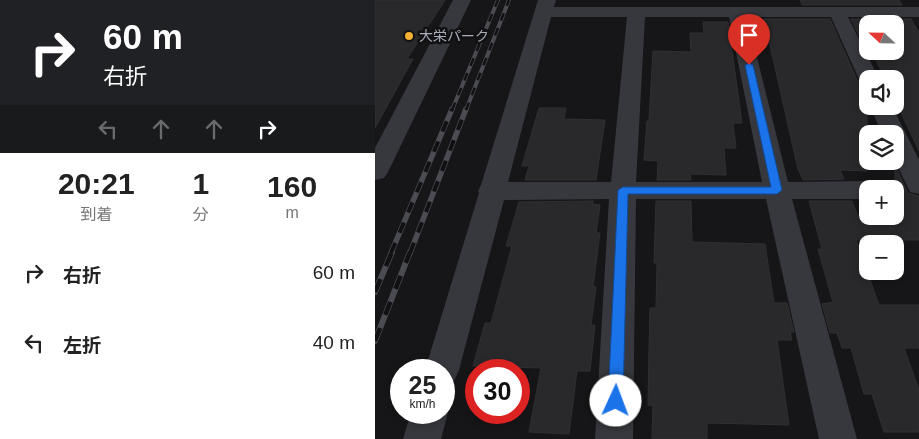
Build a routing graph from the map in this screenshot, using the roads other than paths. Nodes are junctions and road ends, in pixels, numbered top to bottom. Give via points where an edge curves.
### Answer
1 (462, 0) edge
2 (545, 6) edge
3 (636, 12) junction
4 (737, 12) junction
5 (837, 12) junction
6 (919, 12) edge
7 (865, 70) edge
8 (904, 154) edge
9 (375, 172) edge
10 (919, 186) edge
11 (491, 190) junction
12 (623, 190) junction
13 (777, 190) junction
14 (859, 190) edge
15 (904, 190) edge
16 (919, 190) edge
17 (445, 359) edge
18 (426, 424) edge
19 (422, 439) edge
20 (614, 439) edge
21 (838, 439) edge

1 - 9 street
2 - 3 street
2 - 11 street
3 - 4 street
3 - 12 street
4 - 5 street
4 - 13 street
5 - 6 street
5 - 7 street
8 - 10 street
11 - 12 street
11 - 17 street
12 - 13 street
12 - 20 street
13 - 14 street
13 - 21 street
15 - 16 street
18 - 19 street

